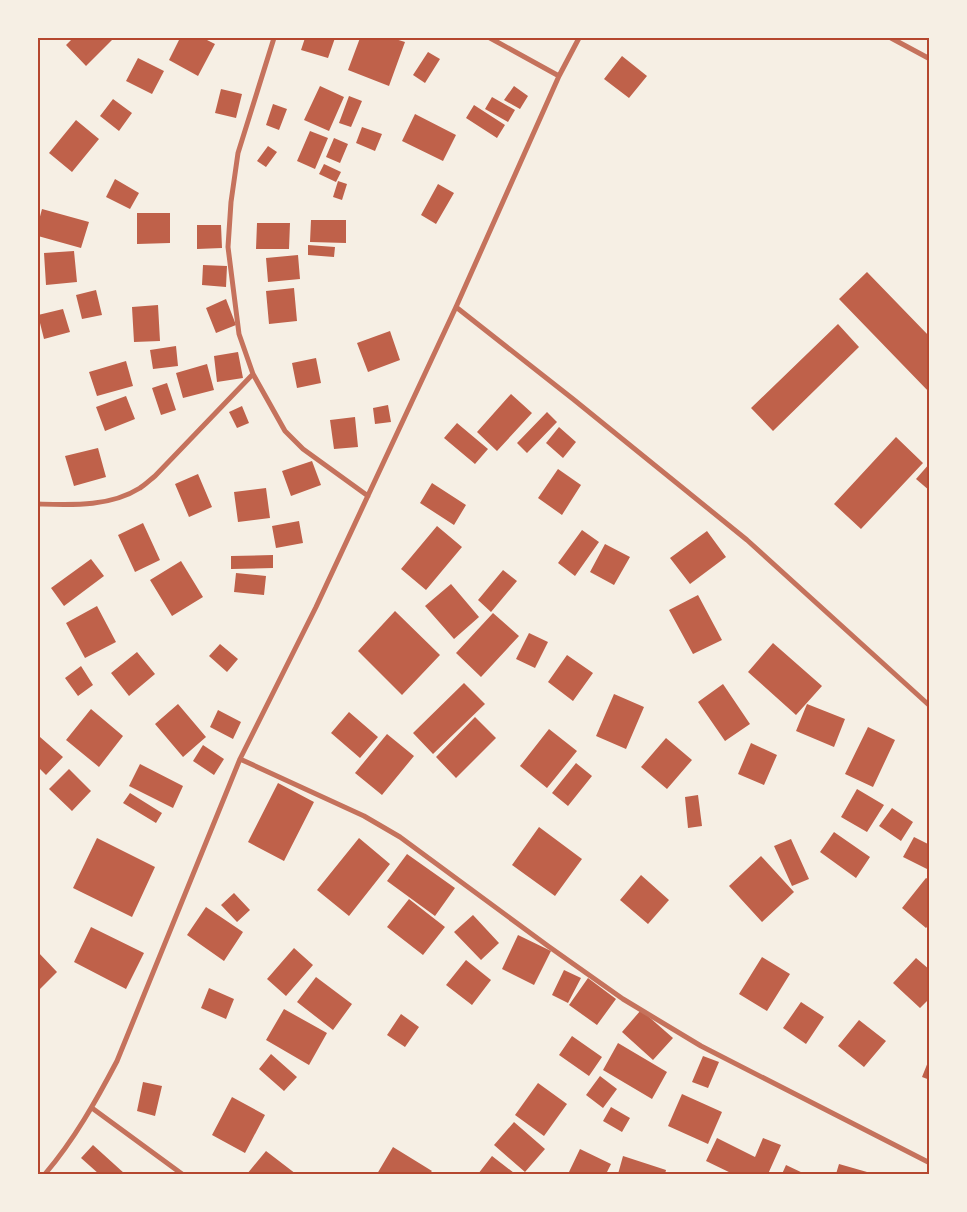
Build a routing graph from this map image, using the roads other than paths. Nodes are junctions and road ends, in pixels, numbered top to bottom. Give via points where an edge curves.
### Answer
1 (274, 38) edge
2 (490, 38) edge
3 (579, 38) edge
4 (891, 38) edge
5 (930, 59) edge
6 (559, 76) junction
7 (456, 307) junction
8 (253, 374) junction
9 (368, 496) junction
10 (38, 504) edge
11 (930, 706) edge
12 (240, 759) junction
13 (92, 1108) junction
14 (930, 1163) edge
15 (45, 1174) edge
16 (182, 1174) edge

1 - 8 street via 238,152 228,247 239,334
2 - 6 street
3 - 6 street
4 - 5 street
6 - 7 street
7 - 9 street
7 - 11 street via 747,540
8 - 9 street via 285,431 303,450
8 - 10 street via 140,488 110,501
9 - 12 street
12 - 13 street via 117,1061
12 - 14 street via 400,836 548,946 624,999 701,1046
13 - 15 street
13 - 16 street

